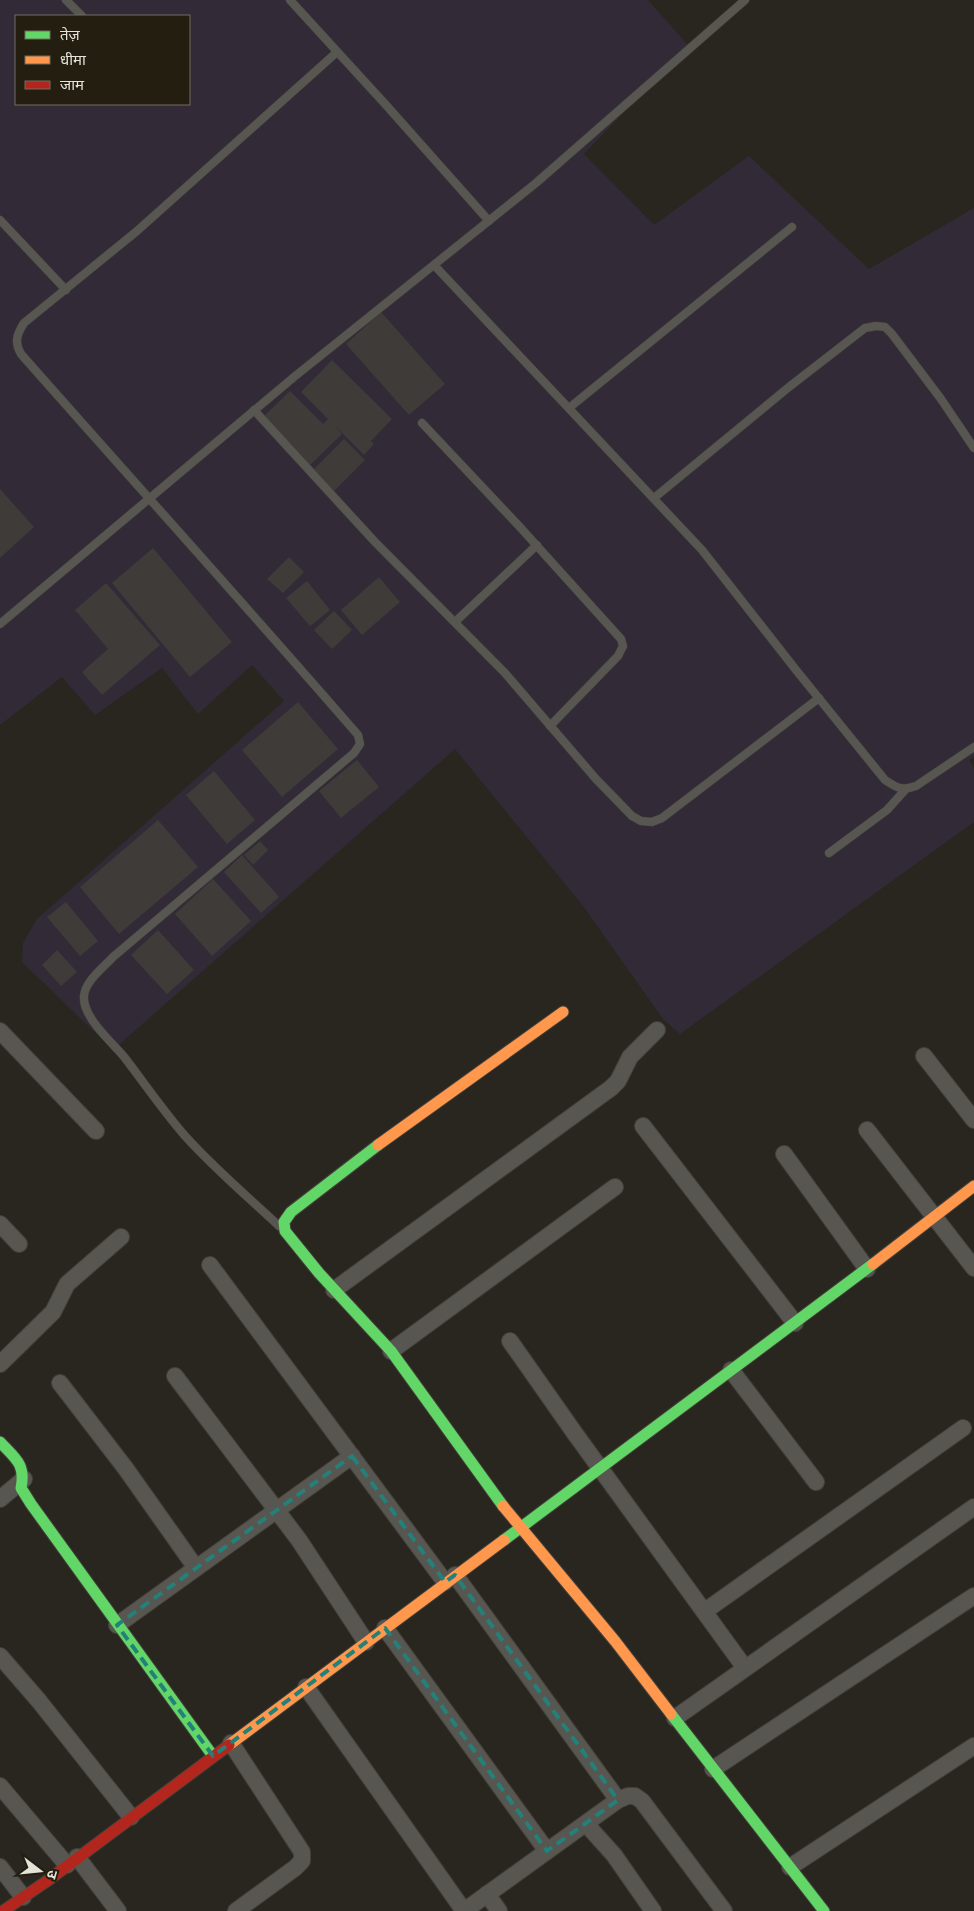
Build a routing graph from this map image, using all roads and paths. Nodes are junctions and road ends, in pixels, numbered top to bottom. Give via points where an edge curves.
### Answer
1 (66, 0) edge
2 (290, 0) edge
3 (745, 0) edge
4 (81, 15) edge
5 (337, 52) junction
6 (0, 220) edge
7 (489, 221) junction
8 (792, 227) dead end
9 (434, 265) junction
10 (66, 290) junction
11 (569, 408) junction
12 (254, 410) junction
13 (422, 423) dead end
14 (974, 448) edge
15 (150, 497) junction
16 (654, 498) junction
17 (536, 545) junction
18 (455, 622) junction
19 (0, 624) edge
20 (819, 698) junction
21 (550, 726) junction
22 (974, 746) edge
23 (905, 790) junction
24 (829, 854) dead end
25 (563, 1012) dead end
26 (657, 1030) dead end
27 (0, 1031) edge
28 (924, 1056) dead end
29 (974, 1120) edge
30 (644, 1126) dead end
31 (867, 1130) dead end
32 (96, 1131) dead end
33 (784, 1154) dead end
34 (974, 1186) edge
35 (615, 1187) dead end
36 (935, 1217) junction
37 (0, 1224) edge
38 (284, 1231) junction
39 (121, 1237) dead end
40 (19, 1244) dead end
41 (210, 1266) dead end
42 (974, 1268) edge
43 (867, 1269) junction
44 (334, 1290) junction
45 (795, 1323) junction
46 (510, 1341) dead end
47 (391, 1351) junction
48 (0, 1364) edge
49 (731, 1370) junction
50 (175, 1376) dead end
51 (60, 1383) dead end
52 (963, 1428) dead end
53 (0, 1442) edge
54 (352, 1456) junction
55 (599, 1467) junction
56 (24, 1479) junction
57 (816, 1482) dead end
58 (0, 1499) edge
59 (974, 1507) edge
60 (277, 1510) junction
61 (521, 1526) junction
62 (196, 1568) junction
63 (450, 1579) junction
64 (974, 1596) edge
65 (705, 1611) junction
66 (117, 1625) junction
67 (385, 1628) junction
68 (366, 1642) junction
69 (0, 1656) edge
70 (746, 1668) junction
71 (306, 1687) junction
72 (675, 1718) junction
73 (231, 1743) junction
74 (974, 1746) edge
75 (213, 1756) junction
76 (714, 1769) junction
77 (0, 1786) edge
78 (618, 1800) junction
79 (131, 1817) junction
80 (586, 1824) junction
81 (547, 1851) junction
82 (72, 1862) junction
83 (0, 1867) edge
84 (790, 1868) junction
85 (487, 1894) junction
86 (24, 1897) junction
87 (255, 1905) edge
88 (3, 1911) edge
89 (118, 1911) edge
90 (236, 1911) edge
91 (464, 1911) edge
92 (499, 1911) edge
93 (653, 1911) edge
94 (724, 1911) edge
95 (824, 1911) edge

1 - 4 lane
2 - 5 lane
3 - 7 lane
5 - 7 lane
5 - 10 lane via 137,232
6 - 10 lane
7 - 9 lane
8 - 11 lane
9 - 11 lane
9 - 12 lane
10 - 15 lane via 24,323 16,346
11 - 16 lane
12 - 15 lane
12 - 18 lane via 375,542
13 - 17 lane
14 - 16 lane via 901,344 885,328 876,326 865,328
15 - 19 lane
15 - 38 lane via 358,735 360,744 113,957 89,983 84,994 85,1007 91,1018 184,1135
16 - 20 lane via 702,550
17 - 18 lane
17 - 21 lane via 611,626 623,646 606,671
18 - 21 lane via 505,673
20 - 21 lane via 662,818 652,822 632,816
20 - 23 lane via 885,780
22 - 23 lane via 916,786
23 - 24 lane via 887,810
25 - 38 street via 291,1212 284,1222
26 - 44 street via 630,1057 611,1088
27 - 32 street
28 - 29 street
30 - 45 street
31 - 36 street
33 - 43 street
34 - 36 street
35 - 47 street
36 - 42 street
36 - 43 street
37 - 40 street
38 - 44 street
39 - 48 street via 67,1284 53,1312
41 - 54 street
43 - 45 street
44 - 47 street
45 - 49 street
46 - 55 street
47 - 61 street via 496,1497
49 - 55 street
49 - 57 street
50 - 60 street
51 - 62 street via 126,1468
52 - 65 street
53 - 56 street via 20,1464
54 - 60 street
54 - 63 street
55 - 61 street
55 - 65 street
56 - 58 street
56 - 66 street via 21,1488 26,1496
59 - 70 street
60 - 62 street
60 - 68 street
61 - 63 street
61 - 72 street
62 - 66 street
63 - 67 street
63 - 78 street
64 - 76 street
65 - 70 street
66 - 75 street
67 - 68 street
67 - 81 street
68 - 71 street
69 - 79 street
70 - 72 street
71 - 73 street
71 - 91 street
72 - 76 street
73 - 75 street
73 - 87 street via 302,1852 302,1861
74 - 84 street
75 - 79 street
76 - 84 street
77 - 82 street
78 - 80 street
78 - 94 street via 635,1796 642,1802
79 - 82 street
80 - 81 street
80 - 93 street via 614,1855
81 - 85 street
82 - 86 street
82 - 89 street
83 - 86 street
84 - 95 street
85 - 91 street
85 - 92 street
86 - 88 street
87 - 90 street

